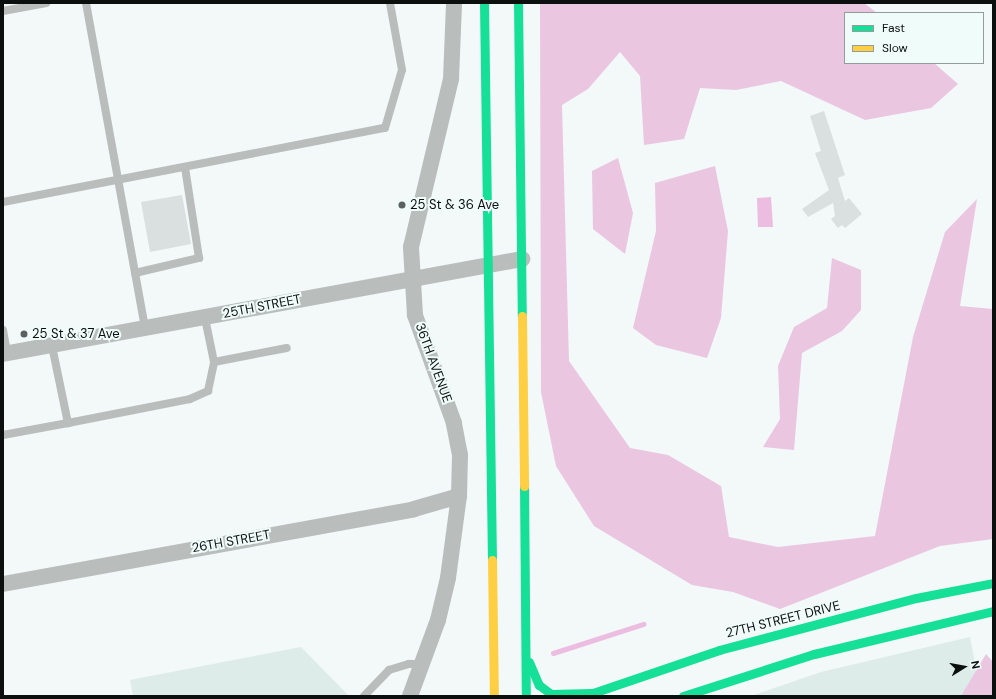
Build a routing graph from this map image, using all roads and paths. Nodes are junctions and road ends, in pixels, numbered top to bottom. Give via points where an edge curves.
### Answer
1 (46, 3) edge
2 (86, 3) edge
3 (390, 3) edge
4 (454, 3) edge
5 (484, 3) edge
6 (518, 3) edge
7 (3, 11) edge
8 (185, 168) junction
9 (118, 180) junction
10 (3, 202) edge
11 (522, 259) junction
12 (489, 264) junction
13 (135, 273) junction
14 (412, 278) junction
15 (206, 318) junction
16 (145, 328) junction
17 (3, 330) edge
18 (52, 346) junction
19 (287, 348) dead end
20 (5, 354) edge
21 (214, 362) junction
22 (68, 423) junction
23 (3, 435) edge
24 (459, 496) junction
25 (993, 583) edge
26 (3, 584) edge
27 (993, 611) edge
28 (526, 649) junction
29 (493, 661) junction
30 (422, 664) junction
31 (483, 684) dead end
32 (588, 695) edge
33 (364, 696) edge
34 (410, 696) edge
35 (494, 696) edge
36 (526, 696) edge
37 (683, 696) edge

1 - 7 lane
2 - 9 lane
3 - 8 lane via 402,70 385,128
4 - 14 street, 36TH AVENUE via 451,79 411,247
5 - 12 main road
6 - 11 main road
8 - 9 lane
8 - 13 lane via 199,258
9 - 10 lane
9 - 13 lane
11 - 12 street, 25TH STREET
11 - 28 main road
12 - 14 street, 25TH STREET
12 - 29 main road
13 - 16 lane
14 - 15 street, 25TH STREET
14 - 24 street, 36TH AVENUE via 419,329 454,423 460,455
15 - 16 street, 25TH STREET
15 - 21 lane
16 - 18 street, 25TH STREET
17 - 20 lane
18 - 20 street, 25TH STREET
18 - 22 lane
19 - 21 lane
21 - 22 lane via 208,391 190,399
22 - 23 lane
24 - 26 street, 26TH STREET via 414,509
24 - 30 street, 36TH AVENUE via 448,578
25 - 32 main road, 27TH STREET DRIVE via 916,598 719,650
27 - 37 main road via 814,654
28 - 32 main road, 27TH STREET DRIVE via 533,677 546,691 559,695
28 - 36 main road
29 - 31 main road
29 - 35 main road
30 - 33 lane via 409,664 389,670
30 - 34 street, 36TH AVENUE

